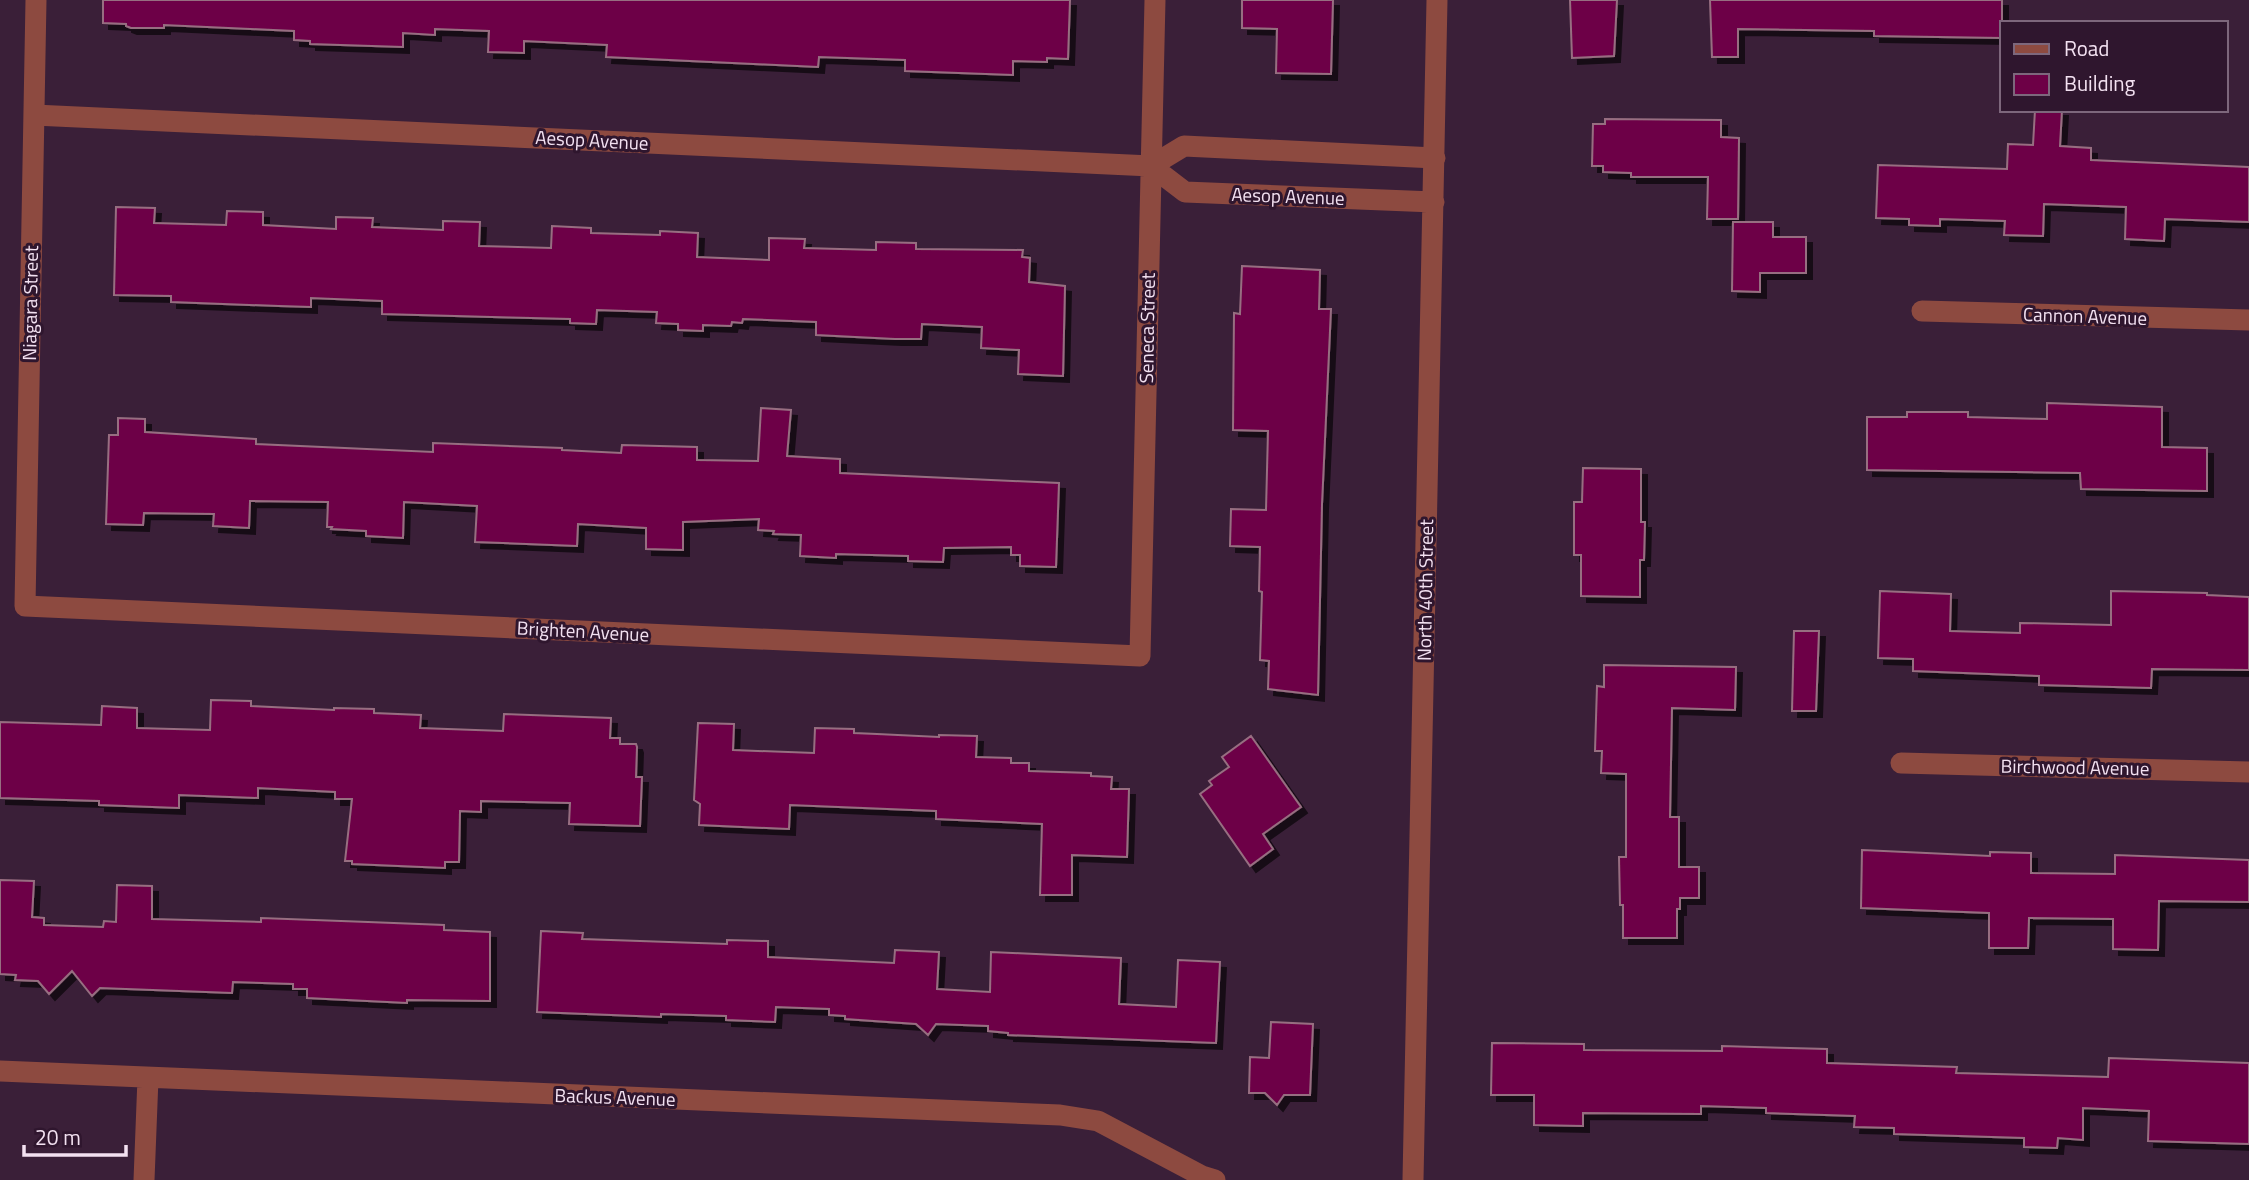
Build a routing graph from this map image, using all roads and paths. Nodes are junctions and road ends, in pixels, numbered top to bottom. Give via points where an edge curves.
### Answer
1 (36, 0) edge
2 (1155, 0) edge
3 (1437, 0) edge
4 (34, 115) junction
5 (1435, 158) junction
6 (1151, 166) junction
7 (1434, 202) junction
8 (1922, 311) dead end
9 (2249, 320) edge
10 (25, 606) joint
11 (1140, 656) joint
12 (1901, 763) dead end
13 (2249, 772) edge
14 (0, 1071) edge
15 (148, 1078) junction
16 (144, 1180) edge
17 (1215, 1180) edge
18 (1413, 1180) edge

1 - 4 street, Niagara Street
2 - 6 street, Seneca Street
3 - 5 street, North 40th Street
4 - 6 street, Aesop Avenue
4 - 10 street, Niagara Street
5 - 6 street via 1184,146
5 - 7 street, North 40th Street
6 - 7 street, Aesop Avenue via 1185,192
6 - 11 street, Seneca Street
7 - 18 street, North 40th Street
8 - 9 street, Cannon Avenue
10 - 11 street, Brighten Avenue
12 - 13 street, Birchwood Avenue
14 - 15 street, Backus Avenue
15 - 16 street
15 - 17 street, Backus Avenue via 1060,1115 1098,1121

